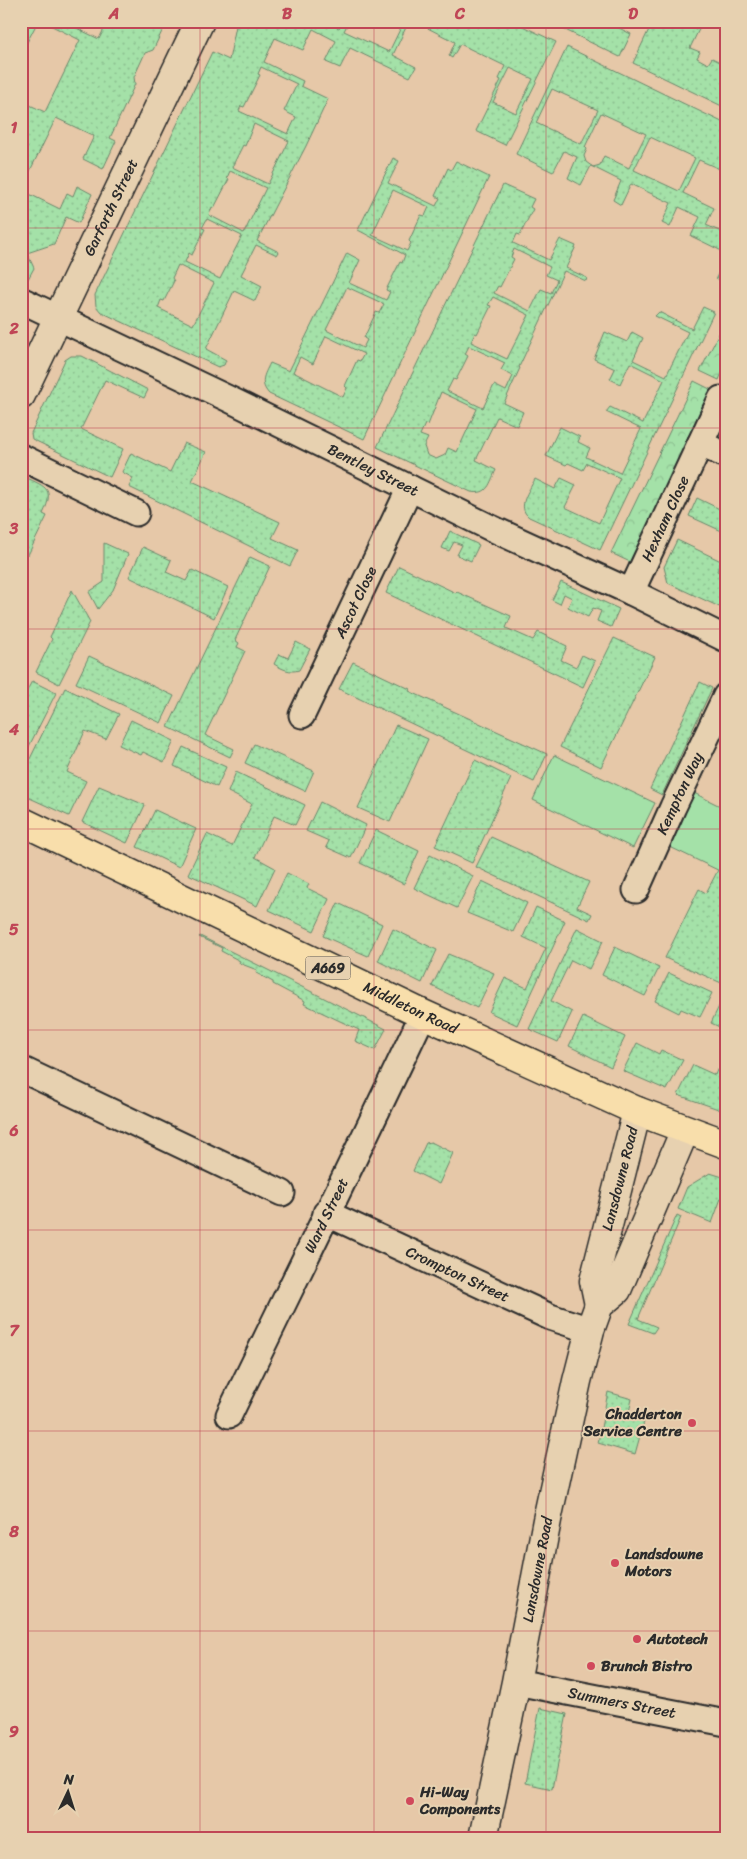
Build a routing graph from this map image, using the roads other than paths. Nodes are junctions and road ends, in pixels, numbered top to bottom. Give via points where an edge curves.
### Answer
1 (200, 21) edge
2 (21, 300) edge
3 (59, 318) junction
4 (21, 395) edge
5 (721, 399) dead end
6 (700, 444) junction
7 (726, 455) edge
8 (21, 457) edge
9 (410, 488) junction
10 (136, 514) dead end
11 (631, 592) junction
12 (726, 639) edge
13 (726, 696) edge
14 (302, 715) dead end
15 (21, 822) edge
16 (636, 890) dead end
17 (423, 1014) junction
18 (21, 1069) edge
19 (637, 1111) junction
20 (685, 1130) junction
21 (726, 1144) edge
22 (282, 1192) dead end
23 (326, 1213) junction
24 (595, 1317) junction
25 (229, 1415) dead end
26 (516, 1682) junction
27 (726, 1723) edge
28 (484, 1838) edge

1 - 3 main road, Garforth Street
2 - 3 street, Bentley Street
3 - 4 main road, Garforth Street
3 - 9 street, Bentley Street
5 - 6 street, Hexham Close
6 - 7 street
6 - 11 street, Hexham Close
8 - 10 street
9 - 11 street, Bentley Street
9 - 14 street, Ascot Close
11 - 12 street, Bentley Street
13 - 16 street, Kempton Way
15 - 17 main road, Middleton Road / A669
17 - 19 main road, Middleton Road / A669
17 - 23 street, Ward Street
18 - 22 street
19 - 20 main road, Middleton Road / A669
19 - 24 main road, Lansdowne Road via 594,1281
20 - 21 main road, Middleton Road / A669
20 - 24 main road via 617,1290
23 - 24 street, Crompton Street via 550,1317
23 - 25 street, Ward Street
24 - 26 main road, Lansdowne Road via 577,1381
26 - 27 street, Summers Street
26 - 28 main road, Lansdowne Road

